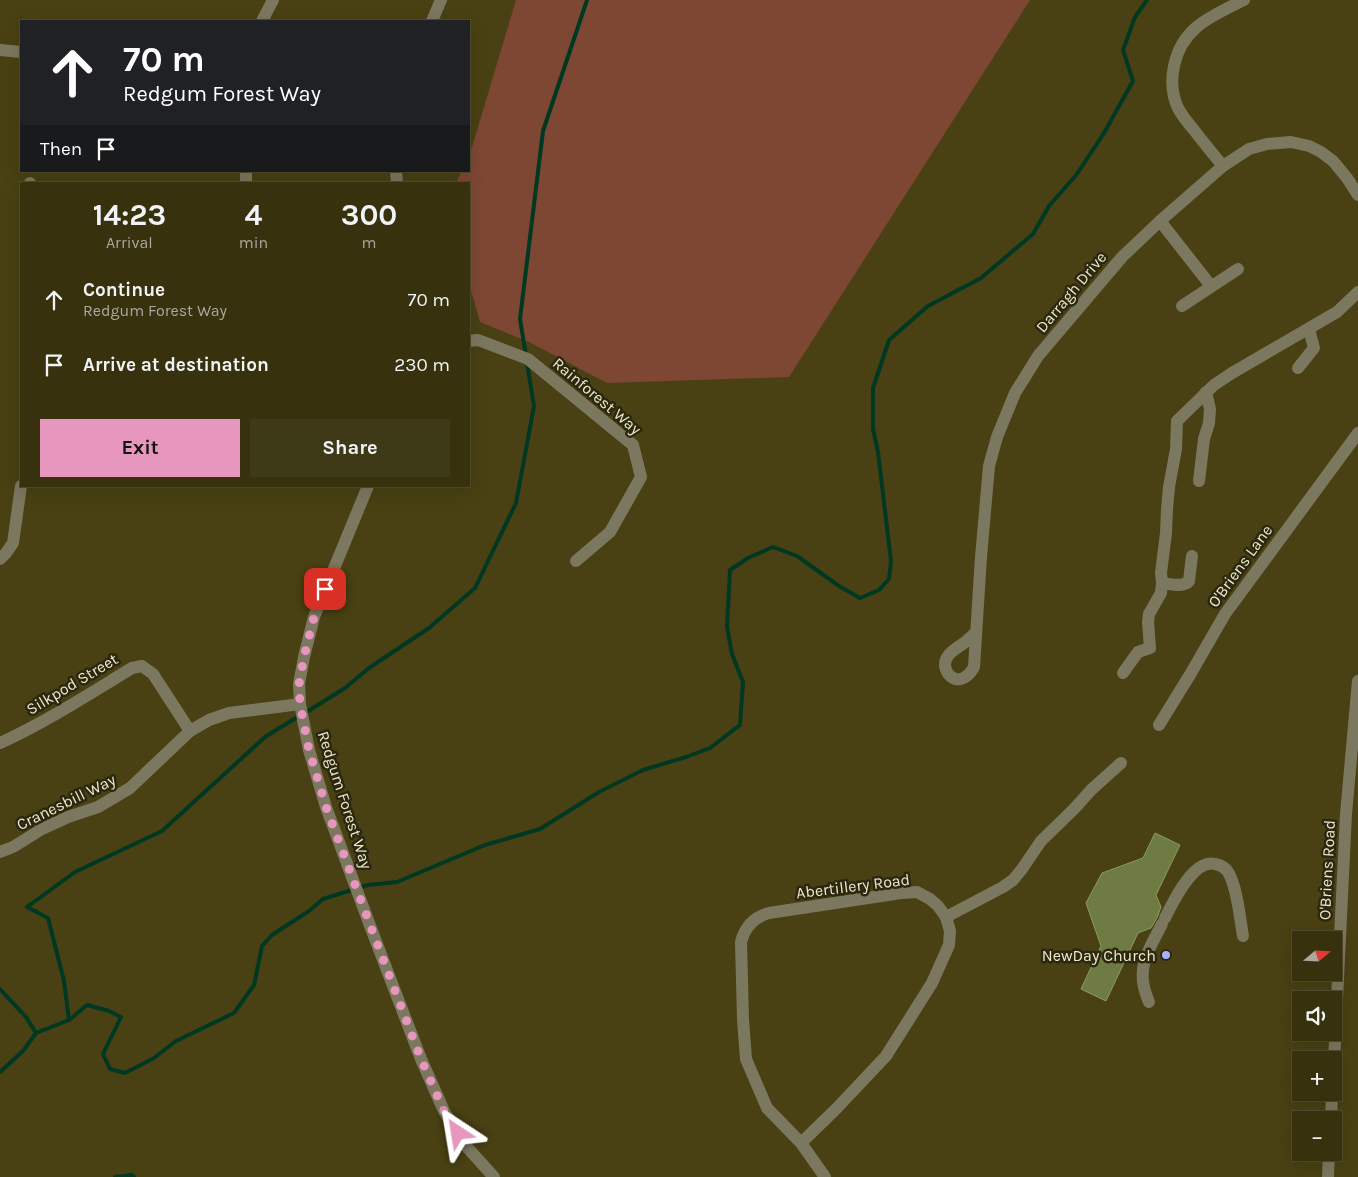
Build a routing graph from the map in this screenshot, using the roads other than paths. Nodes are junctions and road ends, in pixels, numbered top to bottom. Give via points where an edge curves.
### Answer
1 (273, 0) edge
2 (441, 0) edge
3 (1244, 0) edge
4 (263, 20) edge
5 (432, 20) edge
6 (0, 50) edge
7 (20, 52) edge
8 (1223, 166) junction
9 (1358, 195) edge
10 (1160, 221) junction
11 (1238, 269) dead end
12 (1211, 286) junction
13 (1358, 292) edge
14 (1182, 306) dead end
15 (1309, 329) junction
16 (470, 341) edge
17 (1298, 368) dead end
18 (1206, 392) junction
19 (1358, 432) edge
20 (1199, 481) dead end
21 (21, 487) edge
22 (368, 487) edge
23 (1192, 556) dead end
24 (0, 558) edge
25 (576, 561) dead end
26 (1162, 583) junction
27 (976, 632) dead end
28 (1123, 673) dead end
29 (1358, 680) edge
30 (300, 704) junction
31 (1159, 725) dead end
32 (190, 731) junction
33 (0, 743) edge
34 (1121, 763) dead end
35 (0, 852) edge
36 (946, 917) junction
37 (1243, 936) dead end
38 (1149, 1002) dead end
39 (1334, 1051) edge
40 (801, 1143) junction
41 (1329, 1161) edge
42 (494, 1177) edge
43 (825, 1177) edge
44 (1328, 1177) edge

1 - 4 street
2 - 5 street
3 - 8 street via 1199,24 1190,33 1179,49 1173,71 1172,84 1178,109
6 - 7 street
8 - 9 street, Darragh Drive via 1249,149 1291,142 1309,146 1333,161
8 - 10 street, Darragh Drive
10 - 12 street
10 - 27 street, Darragh Drive via 1122,257 1038,356 1015,393 989,466
11 - 12 street
12 - 14 street
13 - 15 street via 1338,312
15 - 17 street via 1314,348
15 - 18 street via 1232,373
16 - 25 street, Rainforest Way via 478,340 528,359 633,445 641,477 610,532
18 - 20 street via 1209,423
18 - 26 street via 1177,421
19 - 31 street, O'Briens Lane via 1224,614
21 - 24 street via 13,543
22 - 30 street, Redgum Forest Way via 314,617 299,684
23 - 26 street via 1187,584
26 - 28 street via 1161,592 1149,614 1150,648 1138,652
29 - 39 street, O'Briens Road via 1346,814
30 - 32 street, Cranesbill Way via 229,713
30 - 42 street, Redgum Forest Way via 309,750 326,807 421,1059 444,1111 465,1145
32 - 33 street, Silkpod Street via 154,674 142,666 132,668
32 - 35 street, Cranesbill Way via 130,788 98,807 68,817
34 - 36 street via 1042,841 1013,880
36 - 40 street via 949,945 932,983 886,1056
36 - 40 street, Abertillery Road via 930,898 917,892 901,893 769,913 760,916 743,932 746,1059 767,1108
37 - 38 street via 1228,872 1221,865 1211,863 1198,868 1178,892 1145,958 1143,986
40 - 43 street
41 - 44 street

